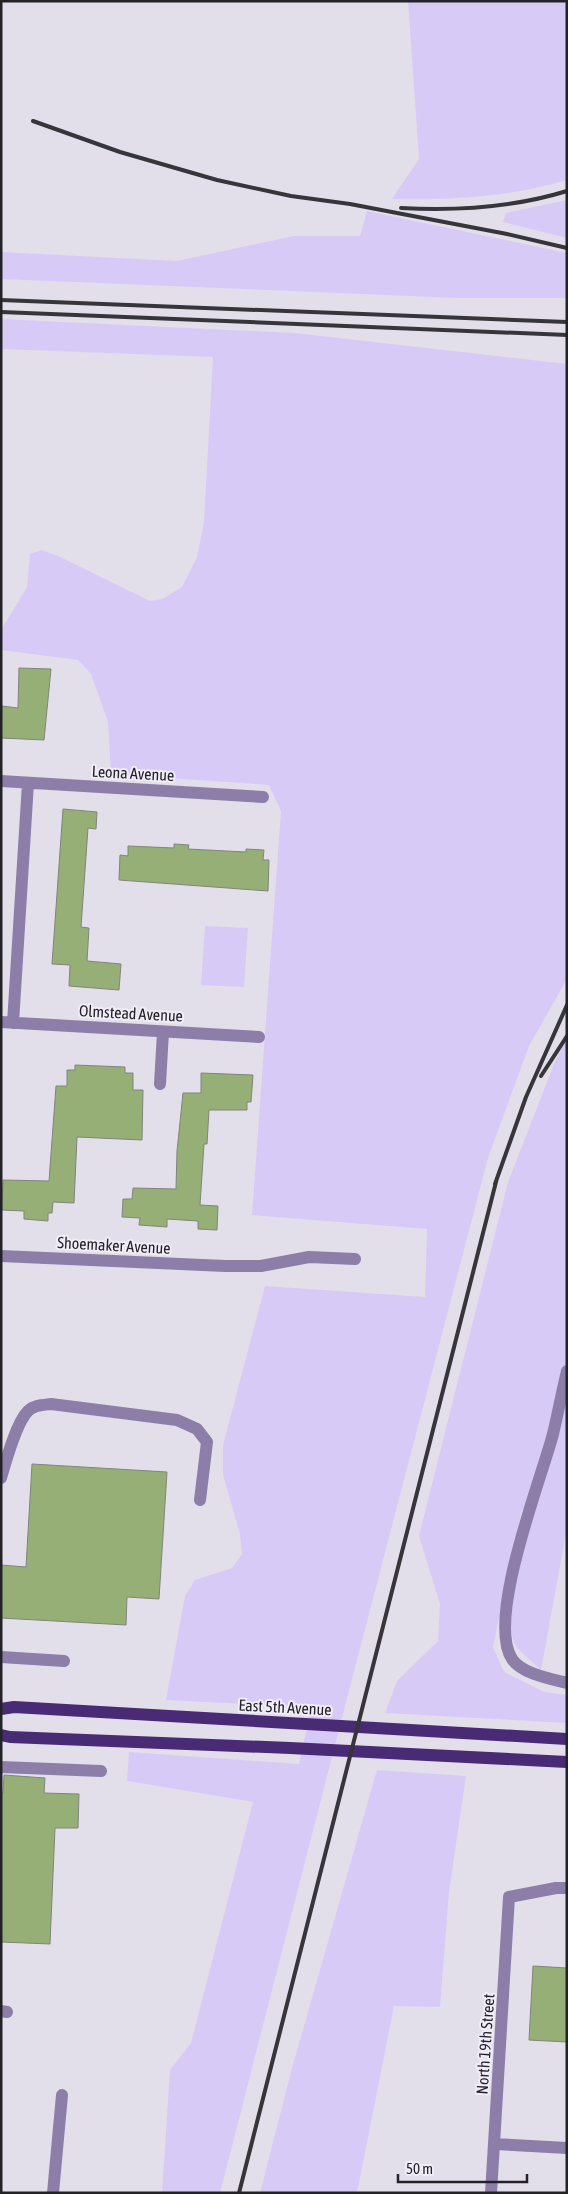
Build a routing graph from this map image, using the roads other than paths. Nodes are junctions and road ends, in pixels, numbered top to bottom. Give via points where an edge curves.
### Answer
1 (1, 781) edge
2 (28, 783) junction
3 (263, 797) dead end
4 (7, 1023) edge
5 (163, 1032) junction
6 (259, 1037) dead end
7 (160, 1084) dead end
8 (1, 1256) edge
9 (355, 1259) dead end
10 (567, 1371) edge
11 (1, 1478) edge
12 (200, 1500) dead end
13 (1, 1657) edge
14 (64, 1661) dead end
15 (567, 1683) edge
16 (1, 1709) edge
17 (1, 1734) edge
18 (567, 1740) edge
19 (567, 1762) edge
20 (1, 1767) edge
21 (101, 1771) dead end
22 (567, 1888) edge
23 (62, 2094) dead end
24 (495, 2144) junction
25 (567, 2148) edge
26 (53, 2193) edge
27 (491, 2193) edge

1 - 2 street, Leona Avenue
2 - 3 street, Leona Avenue
2 - 4 street
4 - 5 street, Olmstead Avenue
5 - 6 street, Olmstead Avenue
5 - 7 street
8 - 9 street, Shoemaker Avenue via 225,1266 261,1266 309,1257
10 - 15 street via 511,1576 504,1639 512,1660 533,1674
11 - 12 street via 13,1440 27,1411 51,1404 177,1420 197,1429 207,1442
13 - 14 street
16 - 18 main road, East 5th Avenue via 14,1707
17 - 19 main road via 10,1737
20 - 21 street
22 - 24 street, North 19th Street via 509,1897
23 - 26 street
24 - 25 street
24 - 27 street, North 19th Street

